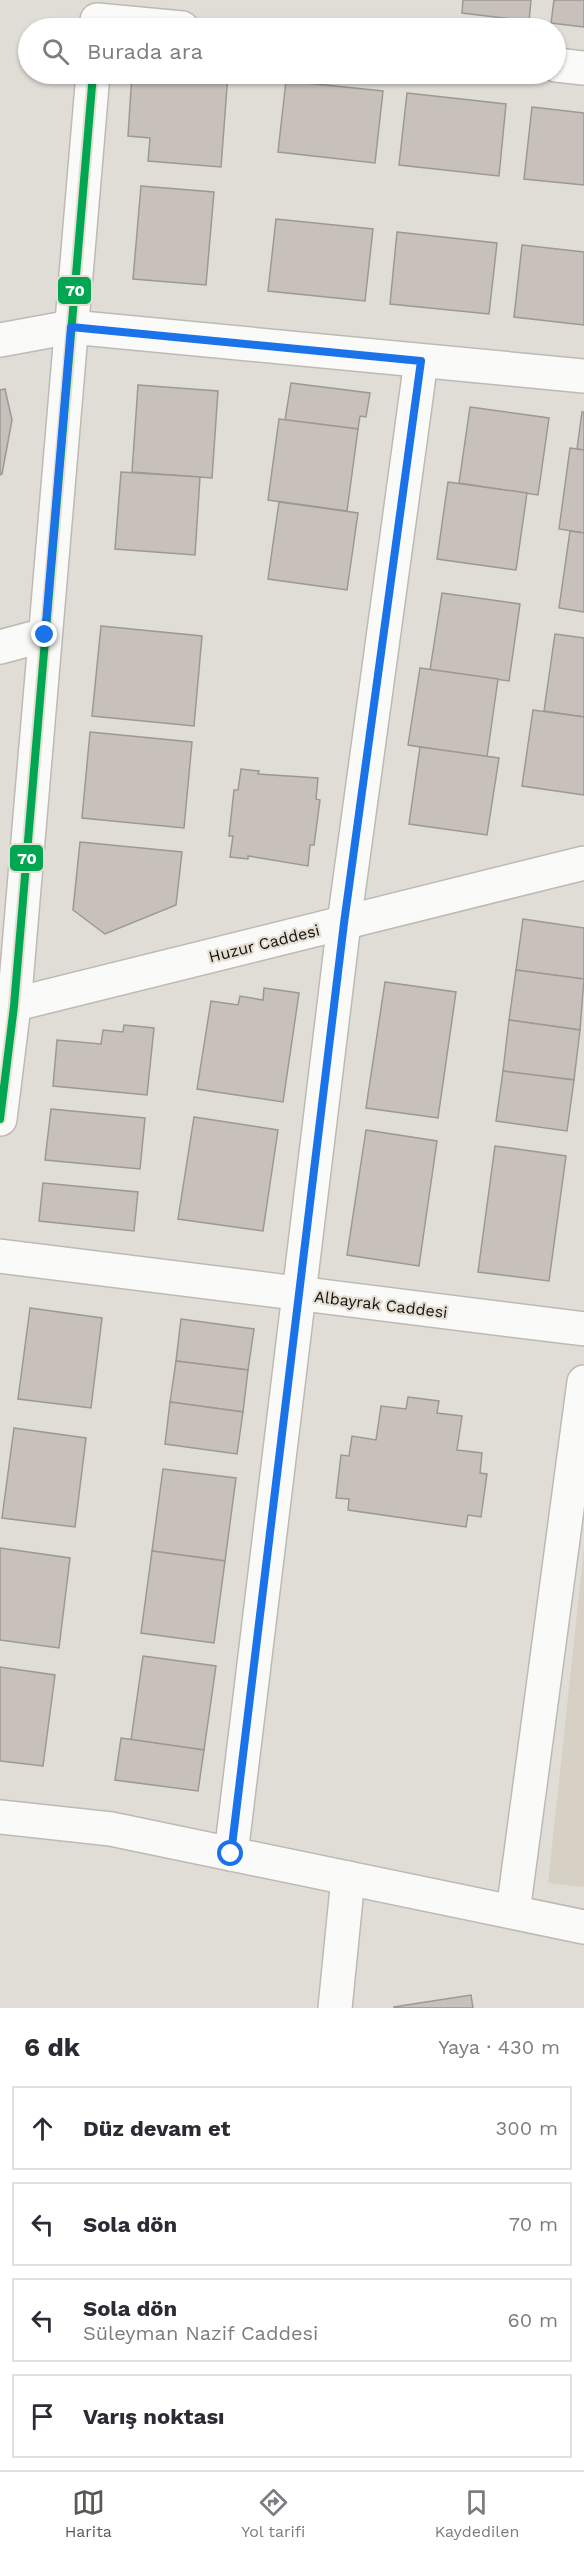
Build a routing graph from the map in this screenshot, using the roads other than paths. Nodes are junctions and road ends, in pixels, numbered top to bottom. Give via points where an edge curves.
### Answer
1 (566, 66) edge
2 (584, 68) edge
3 (92, 84) edge
4 (71, 327) junction
5 (0, 340) edge
6 (421, 361) junction
7 (584, 376) edge
8 (45, 635) junction
9 (0, 647) edge
10 (584, 863) edge
11 (344, 923) junction
12 (7, 1007) edge
13 (0, 1119) edge
14 (0, 1256) edge
15 (299, 1293) junction
16 (584, 1329) edge
17 (584, 1382) edge
18 (0, 1817) edge
19 (231, 1854) junction
20 (348, 1878) junction
21 (513, 1912) junction
22 (584, 1927) edge
23 (335, 2008) edge

1 - 2 street
3 - 4 street
4 - 5 street
4 - 6 street
4 - 8 street
6 - 7 street
6 - 11 street
8 - 9 street
8 - 12 street
10 - 11 street, Huzur Caddesi
11 - 12 street, Huzur Caddesi
11 - 15 street
12 - 13 street
14 - 15 street, Albayrak Caddesi
15 - 16 street, Albayrak Caddesi
15 - 19 street
17 - 21 street
18 - 19 street via 111,1829
19 - 20 street
20 - 21 street
20 - 23 street
21 - 22 street

